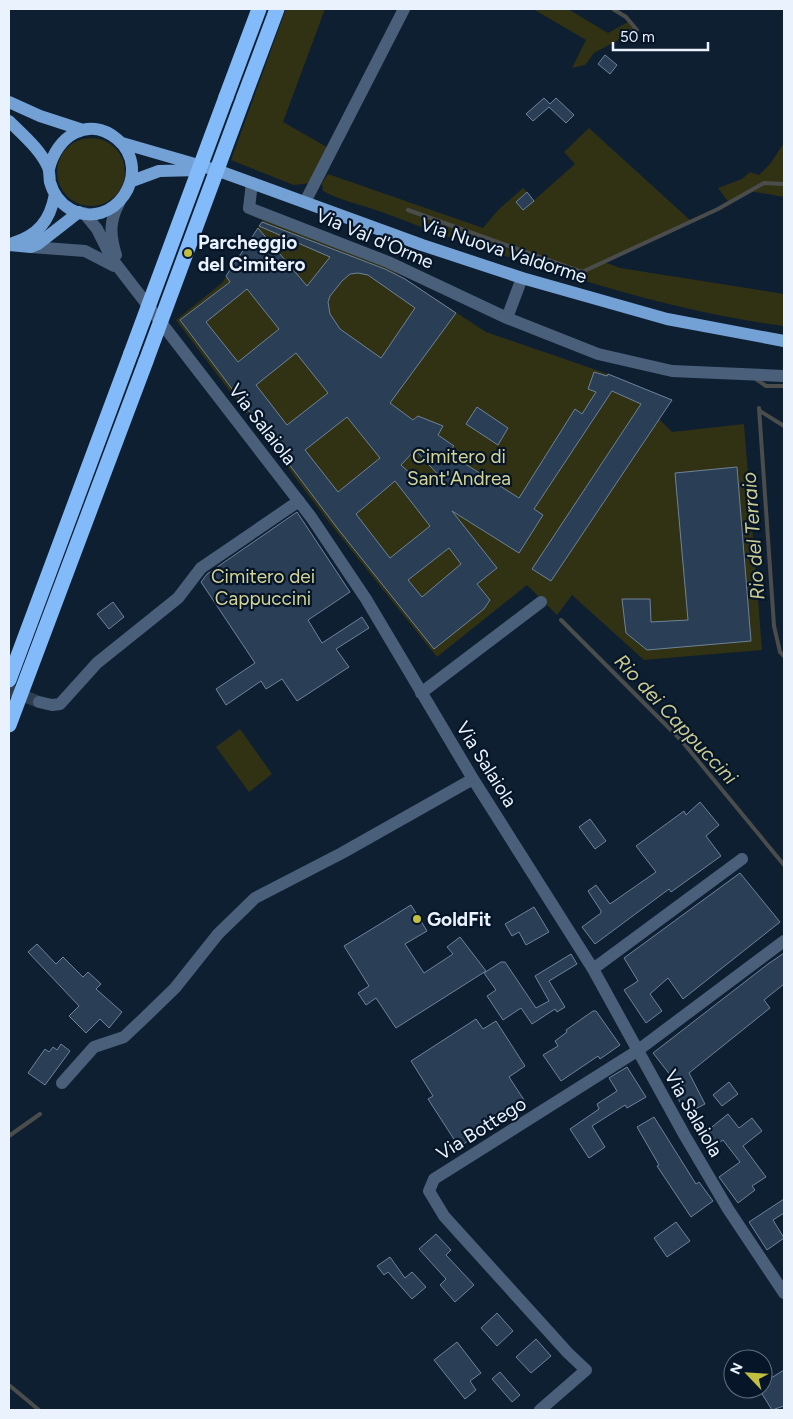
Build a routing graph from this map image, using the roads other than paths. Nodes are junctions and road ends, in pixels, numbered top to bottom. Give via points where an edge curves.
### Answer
1 (259, 9) edge
2 (276, 9) edge
3 (404, 9) edge
4 (9, 102) edge
5 (9, 121) edge
6 (84, 130) junction
7 (122, 143) junction
8 (49, 169) junction
9 (219, 171) junction
10 (132, 181) junction
11 (252, 183) junction
12 (55, 194) junction
13 (305, 202) junction
14 (119, 203) junction
15 (82, 213) junction
16 (9, 245) edge
17 (31, 247) junction
18 (122, 272) junction
19 (522, 278) junction
20 (507, 318) junction
21 (784, 341) edge
22 (784, 376) edge
23 (299, 501) junction
24 (541, 602) dead end
25 (9, 680) edge
26 (421, 693) junction
27 (39, 702) tunnel mouth
28 (9, 725) edge
29 (473, 779) junction
30 (742, 859) dead end
31 (784, 941) edge
32 (594, 969) junction
33 (637, 1051) junction
34 (62, 1083) dead end
35 (784, 1293) edge
36 (540, 1410) edge

1 - 25 highway, bridge
2 - 28 highway, bridge
3 - 13 street
4 - 6 main road
5 - 8 main road via 31,142
6 - 7 main road via 106,132
6 - 8 main road via 60,144 52,155
7 - 9 main road, Via Nuova Valdorme
7 - 10 main road via 131,161
8 - 12 main road
9 - 10 main road, Via Nuova Valdorme via 160,171
9 - 11 main road, Via Nuova Valdorme
10 - 14 main road
11 - 13 main road, Via Nuova Valdorme
11 - 20 street, Via Val d'Orme via 249,208 388,262
12 - 15 main road via 61,202
12 - 16 main road via 43,226
13 - 19 main road, Via Nuova Valdorme
14 - 15 main road via 103,212
14 - 18 street, Via Salaiola via 111,222 111,237
15 - 17 main road via 70,218 46,241
15 - 18 street, Via Salaiola via 97,229
16 - 17 main road
17 - 18 street via 85,251
18 - 23 street, Via Salaiola
19 - 20 street
19 - 21 main road, Via Nuova Valdorme via 667,319
20 - 22 street, Via Val d'Orme via 598,354 672,371
23 - 26 street, Via Salaiola via 366,599
23 - 27 street via 201,568 178,598 97,663 60,704 52,706
24 - 26 street
26 - 29 street, Via Salaiola
29 - 32 street, Via Salaiola
29 - 34 street via 255,898 218,934 175,988 142,1020 124,1037 94,1047
30 - 32 street
31 - 33 street
32 - 33 street, Via Salaiola
33 - 35 street, Via Salaiola via 728,1209
33 - 36 street, Via Bottego via 434,1179 429,1191 444,1216 586,1370

